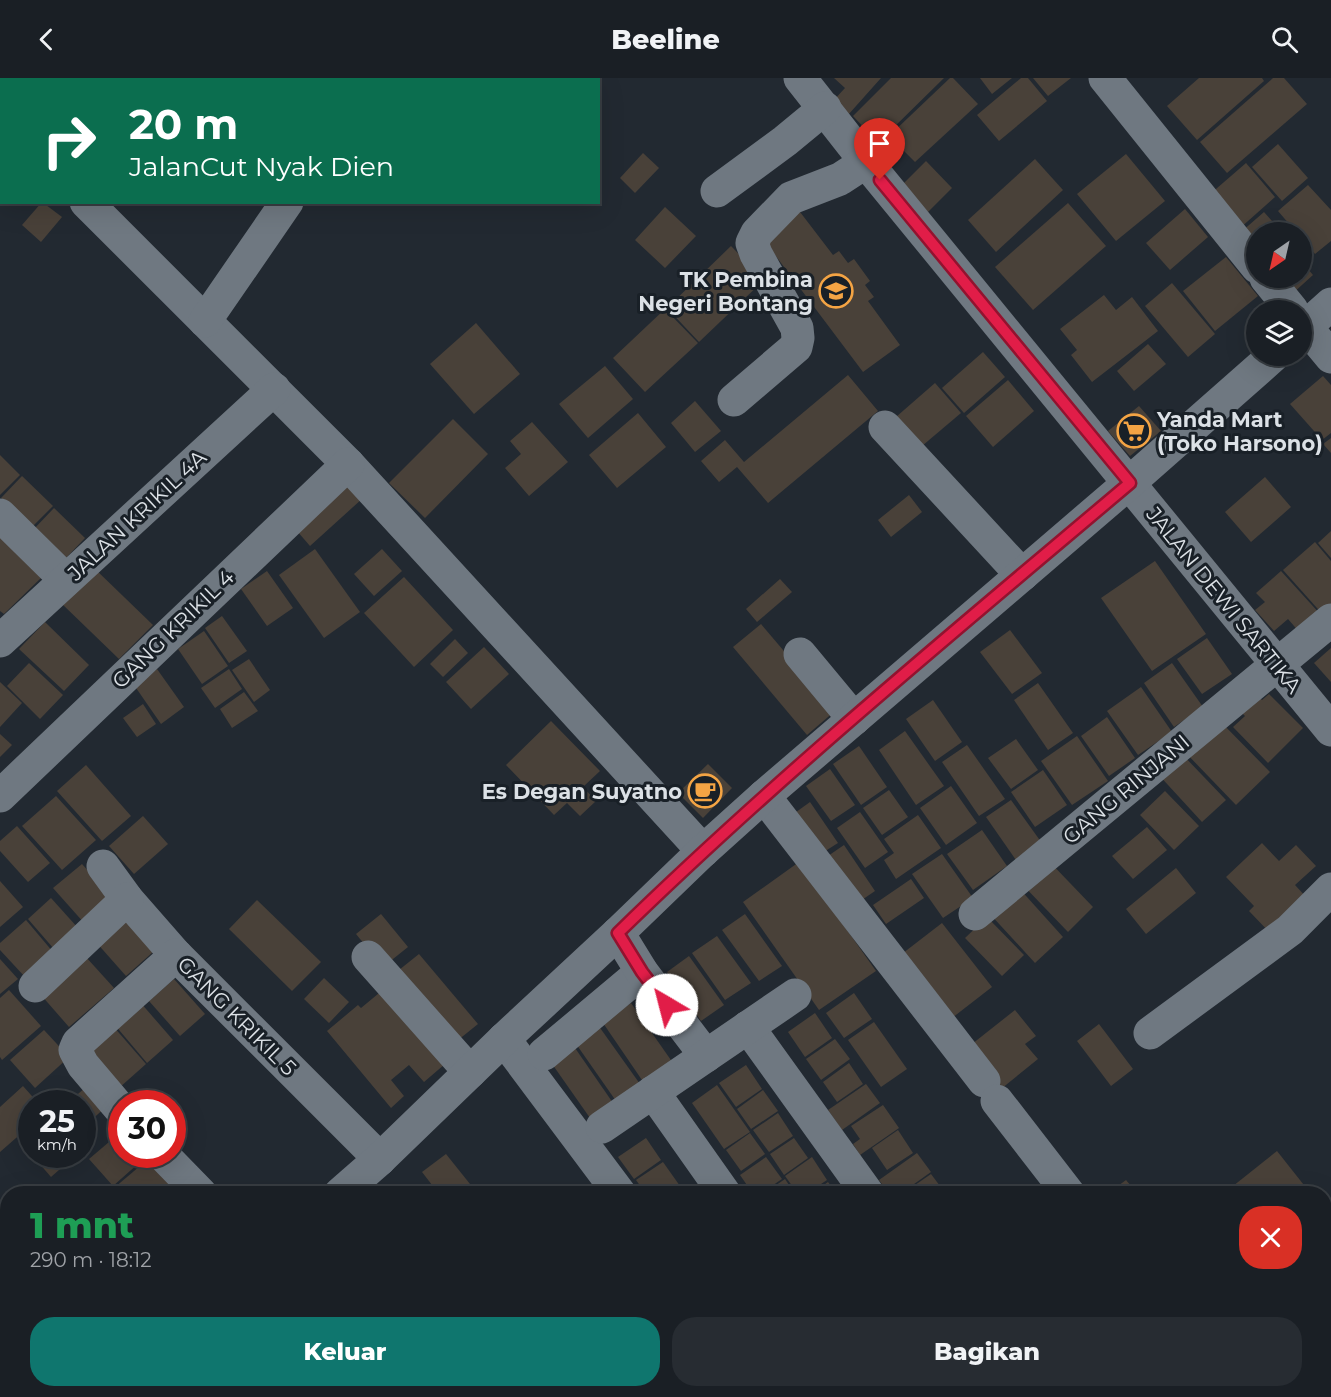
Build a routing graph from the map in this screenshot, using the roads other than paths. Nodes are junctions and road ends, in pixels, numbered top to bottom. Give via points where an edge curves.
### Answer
1 (800, 78) edge
2 (1105, 78) edge
3 (825, 108) junction
4 (866, 162) junction
5 (717, 191) dead end
6 (88, 204) edge
7 (286, 204) edge
8 (1246, 253) edge
9 (1274, 288) edge
10 (1283, 300) edge
11 (1331, 304) edge
12 (1312, 315) edge
13 (205, 321) junction
14 (1312, 336) edge
15 (1331, 357) edge
16 (1262, 366) edge
17 (274, 389) junction
18 (734, 400) dead end
19 (885, 427) dead end
20 (348, 464) junction
21 (1130, 483) junction
22 (0, 515) edge
23 (1022, 575) junction
24 (66, 580) junction
25 (1331, 620) edge
26 (2, 636) edge
27 (800, 654) dead end
28 (1276, 663) junction
29 (854, 719) junction
30 (1331, 730) edge
31 (0, 796) edge
32 (764, 796) junction
33 (703, 851) junction
34 (103, 866) dead end
35 (1331, 889) edge
36 (127, 899) junction
37 (975, 914) dead end
38 (618, 933) junction
39 (176, 955) junction
40 (368, 957) dead end
41 (642, 972) junction
42 (35, 986) dead end
43 (795, 995) dead end
44 (748, 1027) junction
45 (1150, 1033) dead end
46 (504, 1039) junction
47 (544, 1054) dead end
48 (706, 1056) junction
49 (470, 1072) junction
50 (653, 1092) junction
51 (108, 1094) edge
52 (602, 1127) dead end
53 (380, 1159) junction
54 (176, 1168) edge
55 (193, 1186) edge
56 (349, 1186) edge
57 (614, 1186) edge
58 (719, 1186) edge
59 (862, 1186) edge
60 (1063, 1186) edge

1 - 3 street, JALAN DEWI SARTIKA
2 - 8 street
3 - 4 street, JALAN DEWI SARTIKA
3 - 5 street
4 - 18 street via 840,179 791,198 757,233 752,243 756,254 797,328 798,338 796,347
4 - 21 street, JALAN DEWI SARTIKA
6 - 13 street
7 - 13 street
9 - 10 street
11 - 12 street
13 - 17 street
14 - 15 street
16 - 21 street
17 - 20 street
17 - 24 street, JALAN KRIKIL 4A
19 - 23 street
20 - 31 street, GANG KRIKIL 4
20 - 33 street
21 - 23 street
21 - 28 street, JALAN DEWI SARTIKA
22 - 24 street
23 - 29 street
24 - 26 street, JALAN KRIKIL 4A
25 - 28 street, GANG RINJANI
27 - 29 street
28 - 30 street, JALAN DEWI SARTIKA
28 - 37 street, GANG RINJANI
29 - 32 street
32 - 33 street
32 - 60 street
33 - 38 street
34 - 36 street, GANG KRIKIL 5
35 - 45 street via 1290,930
36 - 39 street, GANG KRIKIL 5
36 - 42 street
38 - 41 street
38 - 46 street
39 - 51 street via 78,1043 75,1050 83,1065
39 - 53 street, GANG KRIKIL 5
40 - 49 street
41 - 47 street
41 - 48 street
43 - 44 street
44 - 48 street
44 - 59 street
46 - 49 street
46 - 57 street
48 - 50 street
49 - 53 street
50 - 52 street
50 - 58 street
53 - 56 street
54 - 55 street

